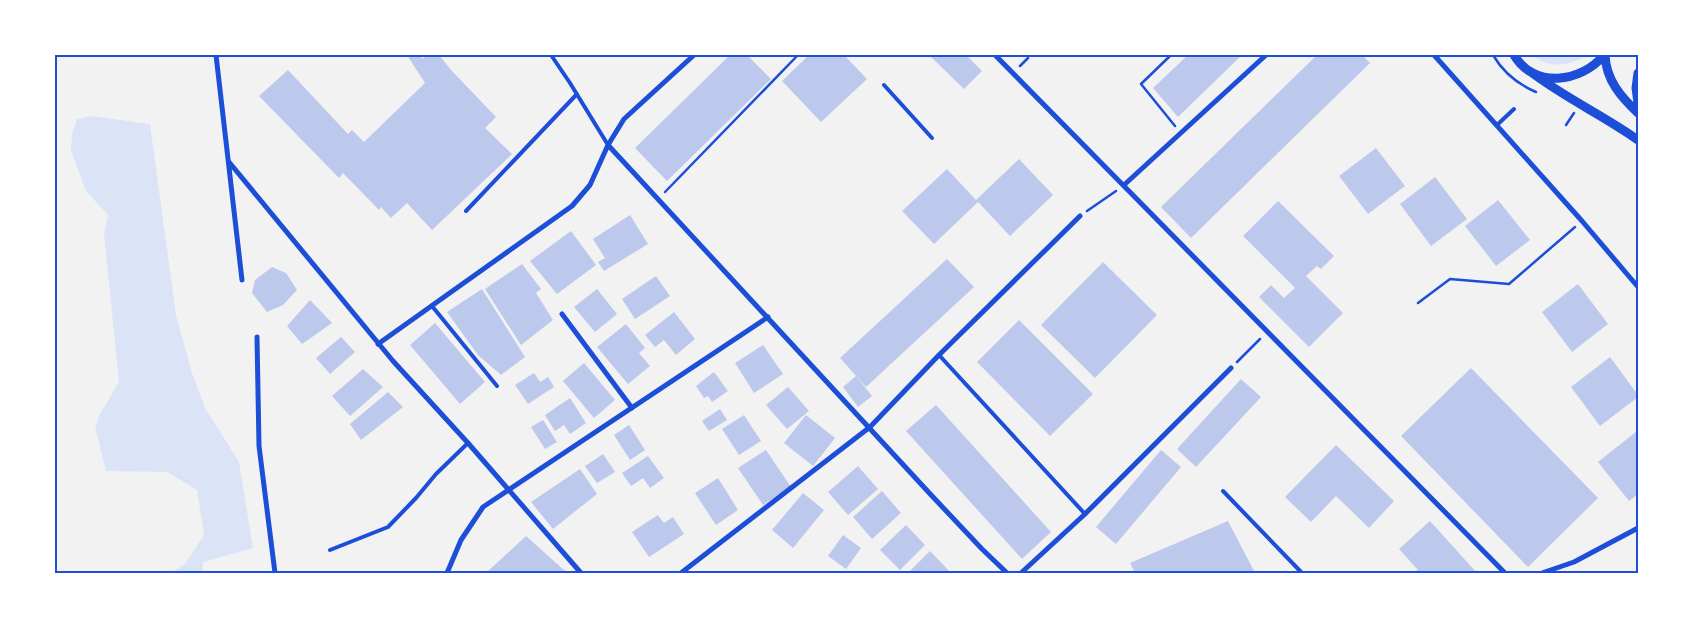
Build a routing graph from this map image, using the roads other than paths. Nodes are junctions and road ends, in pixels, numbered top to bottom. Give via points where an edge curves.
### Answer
1 (216, 55) edge
2 (551, 55) edge
3 (694, 55) edge
4 (995, 55) edge
5 (1266, 55) edge
6 (1434, 55) edge
7 (1514, 55) edge
8 (1604, 55) edge
9 (1531, 72) junction
10 (1638, 73) edge
11 (884, 85) dead end
12 (577, 94) junction
13 (1638, 103) edge
14 (1514, 109) dead end
15 (1638, 113) edge
16 (1497, 125) junction
17 (932, 138) dead end
18 (1638, 140) edge
19 (608, 145) junction
20 (229, 162) junction
21 (1124, 185) junction
22 (466, 211) dead end
23 (1080, 216) road end
24 (242, 280) dead end
25 (1638, 287) edge
26 (432, 306) junction
27 (562, 314) dead end
28 (768, 317) junction
29 (257, 337) dead end
30 (378, 344) junction
31 (938, 355) junction
32 (1231, 368) road end
33 (497, 386) dead end
34 (632, 408) junction
35 (870, 427) junction
36 (468, 443) junction
37 (508, 491) junction
38 (1223, 491) dead end
39 (1084, 514) junction
40 (1638, 528) edge
41 (330, 550) dead end
42 (1501, 572) edge
43 (275, 573) edge
44 (447, 573) edge
45 (580, 573) edge
46 (681, 573) edge
47 (1007, 573) edge
48 (1021, 573) edge
49 (1302, 573) edge
50 (1542, 573) edge

1 - 20 street
2 - 12 lane
3 - 19 street via 624,119
4 - 21 street
5 - 21 street
6 - 16 street
7 - 9 street
8 - 9 street via 1595,65 1562,79 1546,78
8 - 15 street via 1613,85
9 - 18 street via 1551,88
10 - 13 street
11 - 17 lane
12 - 19 lane
12 - 22 lane
14 - 16 lane
16 - 25 street
19 - 26 street via 590,185 572,206
19 - 28 street
20 - 24 street
20 - 30 street
21 - 42 street
23 - 31 street
26 - 30 street
26 - 33 lane
27 - 34 street
28 - 34 street
28 - 35 street
29 - 43 street via 259,446
30 - 36 street
31 - 35 street
31 - 39 lane
32 - 39 street
34 - 37 street
35 - 46 street
35 - 47 street
36 - 37 street
36 - 41 lane via 388,527
37 - 44 street via 483,508 461,540
37 - 45 street
38 - 49 lane
39 - 48 street
40 - 50 street via 1574,562

